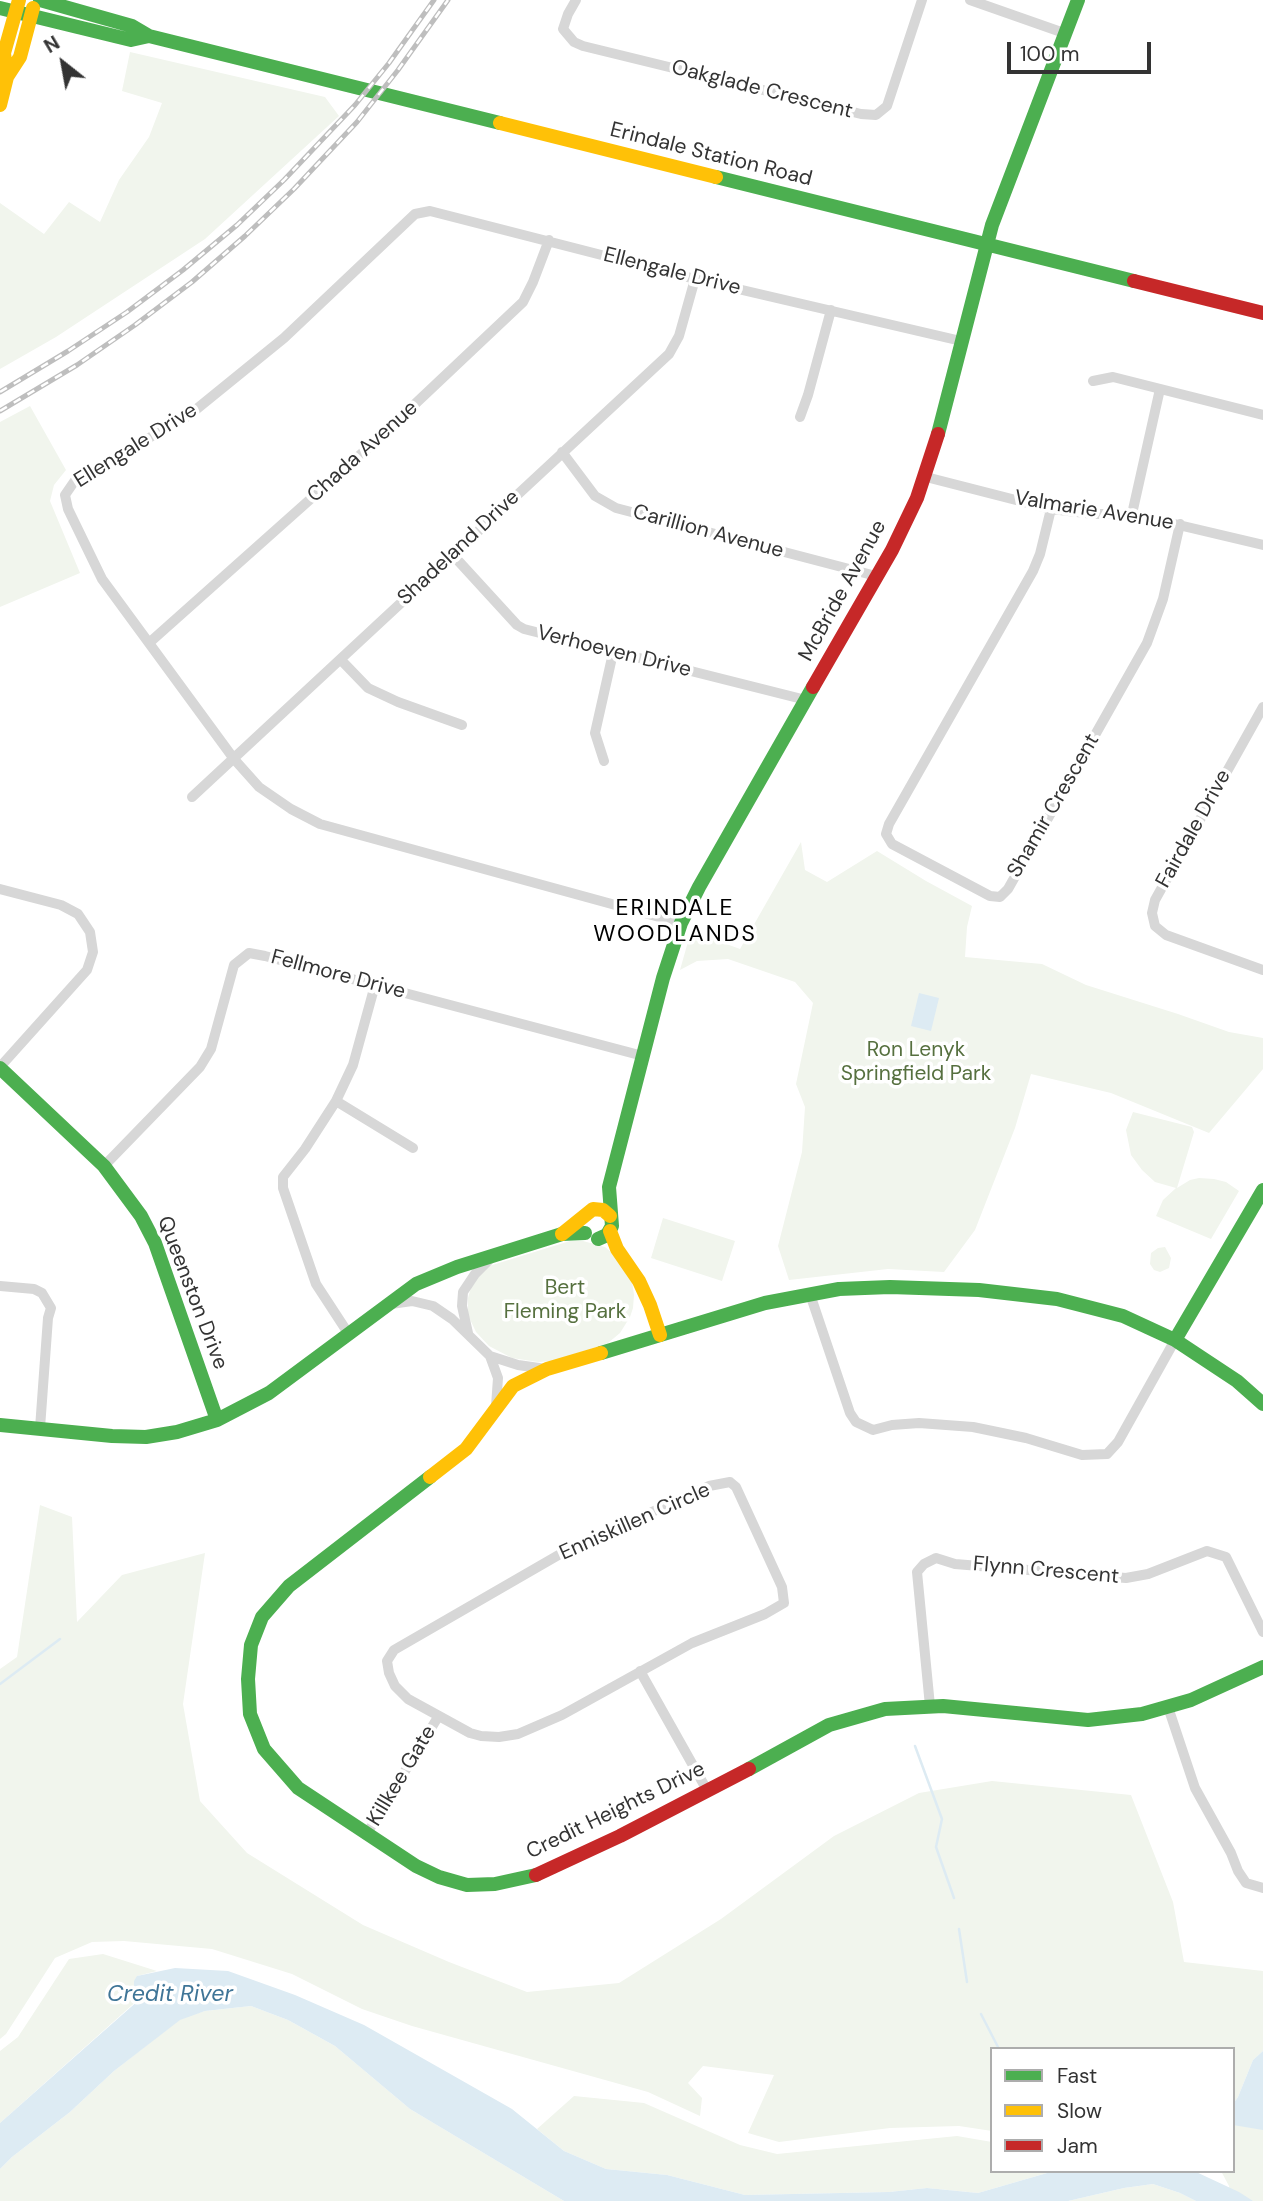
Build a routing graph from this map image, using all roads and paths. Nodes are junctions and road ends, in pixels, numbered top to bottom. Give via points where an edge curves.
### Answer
1 (38, 0) edge
2 (576, 0) edge
3 (922, 0) edge
4 (970, 0) edge
5 (1078, 0) edge
6 (18, 6) edge
7 (0, 8) edge
8 (31, 16) junction
9 (1064, 33) junction
10 (149, 36) junction
11 (7, 77) junction
12 (0, 105) edge
13 (549, 240) junction
14 (987, 244) junction
15 (695, 279) junction
16 (831, 310) junction
17 (1263, 313) edge
18 (961, 341) junction
19 (1093, 381) dead end
20 (1160, 389) junction
21 (1263, 415) edge
22 (800, 417) dead end
23 (562, 452) junction
24 (926, 477) junction
25 (1051, 509) junction
26 (1132, 514) junction
27 (1180, 524) junction
28 (1263, 545) edge
29 (453, 554) junction
30 (876, 576) junction
31 (149, 643) junction
32 (613, 653) junction
33 (341, 660) junction
34 (806, 700) junction
35 (1263, 707) edge
36 (462, 725) dead end
37 (234, 758) junction
38 (604, 761) dead end
39 (192, 797) dead end
40 (0, 889) edge
41 (681, 923) junction
42 (1263, 970) edge
43 (376, 985) junction
44 (643, 1056) junction
45 (0, 1068) edge
46 (336, 1101) junction
47 (413, 1148) dead end
48 (104, 1166) junction
49 (1263, 1190) edge
50 (597, 1224) junction
51 (495, 1256) junction
52 (0, 1286) edge
53 (810, 1294) junction
54 (387, 1304) junction
55 (348, 1333) junction
56 (660, 1335) junction
57 (469, 1336) junction
58 (1175, 1340) junction
59 (490, 1356) junction
60 (547, 1369) junction
61 (1263, 1404) edge
62 (495, 1409) junction
63 (217, 1420) junction
64 (0, 1425) edge
65 (40, 1428) junction
66 (1263, 1632) edge
67 (1263, 1667) edge
68 (640, 1671) junction
69 (930, 1706) junction
70 (1168, 1707) junction
71 (438, 1717) junction
72 (708, 1792) junction
73 (366, 1835) junction
74 (1263, 1888) edge

1 - 8 street
1 - 10 street, Erindale Station Road via 132,26
2 - 3 street, Oakglade Crescent via 563,29 583,46 876,116 887,106
4 - 9 street
5 - 9 street, McBride Avenue
6 - 7 street, Erindale Station Road
6 - 8 street, Erindale Station Road
6 - 11 street via 4,53
8 - 10 street, Erindale Station Road via 131,40
8 - 11 street via 20,57
9 - 14 street, McBride Avenue
10 - 14 street, Erindale Station Road
11 - 12 street
13 - 15 street, Ellengale Drive
13 - 31 street, Chada Avenue via 523,302 379,439
13 - 31 street, Ellengale Drive via 430,211 415,214 284,338 188,416 76,479 65,495 68,509 102,579
14 - 17 street, Erindale Station Road
14 - 18 street, McBride Avenue
15 - 16 street, Ellengale Drive
15 - 23 street, Shadeland Drive via 679,336 669,354
16 - 18 street, Ellengale Drive
16 - 22 street
18 - 24 street, McBride Avenue
19 - 20 street via 1113,377
20 - 21 street
20 - 26 street
23 - 29 street, Shadeland Drive
23 - 30 street, Carillion Avenue via 596,496 615,508
24 - 25 street, Valmarie Avenue
24 - 30 street, McBride Avenue
25 - 26 street, Valmarie Avenue
25 - 27 street, Shamir Crescent via 1033,571 886,834 892,844 990,896 1000,897 1008,889 1147,643 1163,599
26 - 27 street, Valmarie Avenue
27 - 28 street, Valmarie Avenue
29 - 32 street, Verhoeven Drive via 517,625
29 - 33 street, Shadeland Drive
30 - 34 street, McBride Avenue
31 - 37 street, Ellengale Drive
32 - 34 street, Verhoeven Drive
32 - 38 street via 594,733
33 - 36 street via 368,688
33 - 37 street, Shadeland Drive
34 - 41 street, McBride Avenue
35 - 42 street, Fairdale Drive via 1155,900 1152,913 1156,926 1166,935
37 - 39 street, Shadeland Drive
37 - 41 street, Ellengale Drive via 259,787 320,824
40 - 45 street via 78,914 90,932 93,952 79,980
41 - 44 street, McBride Avenue
43 - 44 street, Fellmore Drive
43 - 46 street via 353,1065
43 - 48 street, Fellmore Drive via 265,956 249,953 240,958 234,965 211,1049 200,1067
44 - 50 street, McBride Avenue
45 - 48 street, Queenston Drive
46 - 47 street
46 - 55 street via 283,1177 283,1188 316,1284
48 - 63 street, Queenston Drive via 155,1243
49 - 58 street
50 - 51 street
50 - 56 street via 639,1281
51 - 54 street via 428,1277
51 - 57 street via 463,1292
52 - 65 street via 34,1289 43,1293 51,1308
53 - 56 street, Credit Heights Drive
53 - 58 street, Credit Heights Drive via 890,1287 1027,1294 1114,1313
53 - 58 street via 850,1413 856,1422 873,1430 919,1423 973,1427 1082,1455 1107,1454 1118,1443
54 - 55 street
54 - 57 street via 412,1301 433,1306
55 - 63 street via 269,1393
56 - 60 street, Credit Heights Drive
57 - 59 street
58 - 61 street, Credit Heights Drive
59 - 60 street via 518,1366
59 - 62 street via 498,1378
60 - 62 street, Credit Heights Drive via 513,1386
62 - 73 street, Credit Heights Drive via 466,1449 289,1586 262,1617 251,1645 250,1714 264,1749 298,1788
63 - 65 street via 146,1437
64 - 65 street
66 - 69 street, Flynn Crescent via 1226,1557 1206,1552 1125,1578 956,1564 936,1558 917,1572
67 - 70 street, Credit Heights Drive
68 - 71 street, Enniskillen Circle via 562,1716 518,1734 481,1736
68 - 71 street, Enniskillen Circle via 783,1603 782,1587 730,1482 709,1486 562,1553 394,1650 387,1661 395,1686
68 - 72 street
69 - 70 street, Credit Heights Drive via 1088,1720
69 - 72 street, Credit Heights Drive via 885,1709 829,1725
70 - 74 street via 1195,1788 1238,1871 1245,1884
71 - 73 street, Killkee Gate
72 - 73 street, Credit Heights Drive via 535,1875 495,1884 467,1885 439,1877

